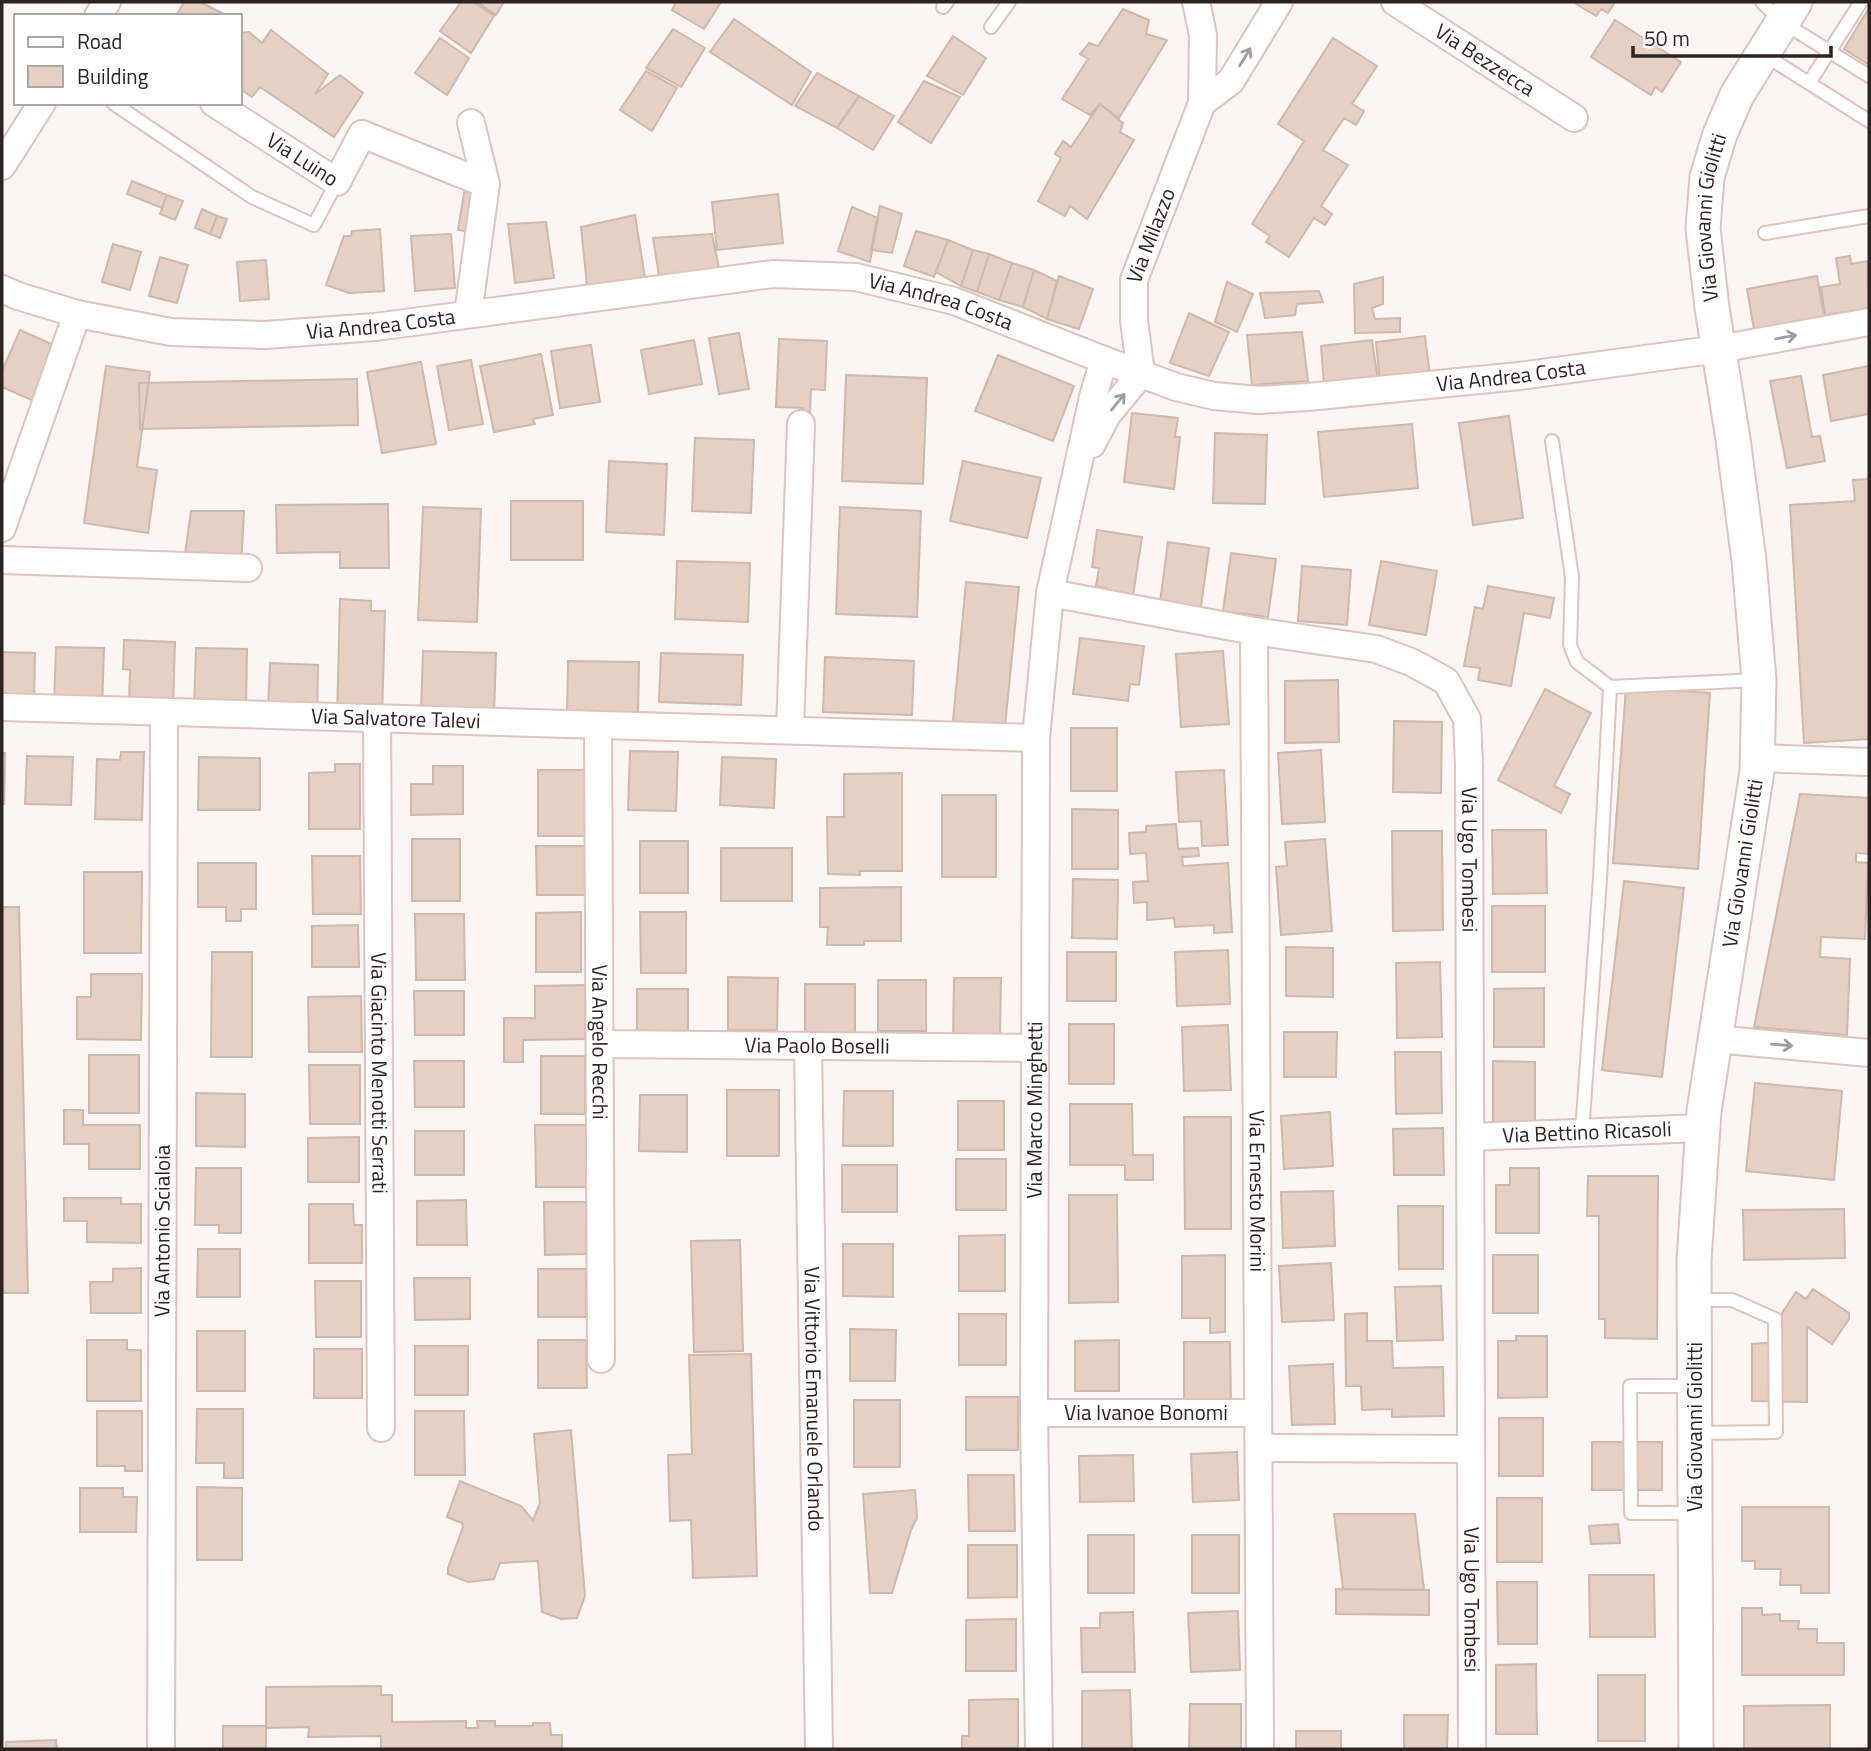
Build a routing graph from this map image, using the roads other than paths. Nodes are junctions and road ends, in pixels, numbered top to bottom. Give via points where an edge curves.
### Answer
1 (1009, 2) edge
2 (1196, 2) edge
3 (1279, 2) edge
4 (1395, 2) edge
5 (1861, 2) edge
6 (1780, 8) edge
7 (1427, 10) edge
8 (991, 27) dead end
9 (1829, 51) junction
10 (1763, 54) junction
11 (1869, 76) edge
12 (1809, 83) junction
13 (1202, 103) junction
14 (41, 105) edge
15 (116, 105) edge
16 (217, 105) edge
17 (1574, 118) dead end
18 (1869, 121) edge
19 (471, 123) dead end
20 (2, 166) edge
21 (337, 183) junction
22 (486, 184) junction
23 (1869, 216) edge
24 (1765, 233) dead end
25 (2, 289) edge
26 (77, 314) junction
27 (468, 314) junction
28 (1869, 322) edge
29 (1719, 349) junction
30 (1104, 360) junction
31 (1141, 374) junction
32 (801, 424) dead end
33 (1552, 441) dead end
34 (1076, 474) junction
35 (2, 528) edge
36 (2, 560) edge
37 (248, 568) dead end
38 (1050, 593) junction
39 (1254, 631) junction
40 (1759, 680) junction
41 (1610, 687) junction
42 (2, 707) edge
43 (164, 712) junction
44 (377, 718) junction
45 (598, 725) junction
46 (790, 730) junction
47 (1036, 738) junction
48 (1758, 758) junction
49 (1869, 761) edge
50 (1714, 1039) junction
51 (600, 1044) junction
52 (808, 1047) junction
53 (1035, 1048) junction
54 (1869, 1053) edge
55 (1702, 1128) junction
56 (1582, 1133) junction
57 (1471, 1137) junction
58 (1695, 1300) junction
59 (601, 1359) dead end
60 (1695, 1386) junction
61 (1034, 1413) junction
62 (1257, 1413) junction
63 (381, 1428) dead end
64 (1695, 1433) junction
65 (1259, 1448) junction
66 (1471, 1449) junction
67 (1695, 1513) junction
68 (161, 1749) edge
69 (819, 1749) edge
70 (1039, 1749) edge
71 (1259, 1749) edge
72 (1472, 1749) edge
73 (1696, 1749) edge

1 - 8 lane
2 - 13 street, Via Milazzo via 1203,35
13 -> 3 street via 1231,81
4 - 7 street, Via Bezzecca
5 - 9 lane
6 - 9 lane
6 - 10 street, Via Giovanni Giolitti
7 - 17 street, Via Bezzecca
9 - 11 lane
9 - 12 lane
10 - 12 lane
10 - 29 street, Via Giovanni Giolitti via 1737,94 1707,177 1703,228
12 - 18 lane
13 - 31 street, Via Milazzo via 1134,280
14 - 20 street
15 - 21 lane via 252,197 314,225
16 - 21 street, Via Luino
19 - 22 street
21 - 22 street, Via Luino via 362,134
22 - 27 street
23 - 24 lane
25 - 26 street, Via Andrea Costa
26 - 27 street, Via Andrea Costa via 170,332 265,335
26 - 35 street
27 - 30 street, Via Andrea Costa via 773,274 856,277 954,300
29 -> 28 street, Via Andrea Costa
29 - 31 street, Via Andrea Costa via 1479,381 1259,400 1214,396
29 - 40 street, Via Giovanni Giolitti via 1749,561
30 - 31 street, Via Andrea Costa
30 - 34 street, Via Marco Minghetti
34 -> 31 street, Via Marco Minghetti via 1107,415
32 - 46 street
33 - 41 lane via 1572,577 1570,645 1577,662
34 - 38 street, Via Marco Minghetti
36 - 37 street
38 - 39 street, Via Ugo Tombesi
38 - 47 street, Via Marco Minghetti
39 - 57 street, Via Ugo Tombesi via 1376,649 1411,662 1446,681 1467,719
39 - 62 street, Via Ernesto Morini
40 - 41 lane
40 - 48 street, Via Giovanni Giolitti
41 - 56 lane
42 - 43 street, Via Salvatore Talevi
43 - 44 street, Via Salvatore Talevi
43 - 68 street, Via Antonio Scialoia
44 - 45 street, Via Salvatore Talevi
44 - 63 street, Via Giacinto Menotti Serrati
45 - 46 street, Via Salvatore Talevi
45 - 51 street, Via Angelo Recchi
46 - 47 street, Via Salvatore Talevi
47 - 53 street, Via Marco Minghetti
48 - 49 street
48 - 50 street, Via Giovanni Giolitti
50 -> 54 street
50 - 55 street, Via Giovanni Giolitti
51 - 52 street, Via Paolo Boselli
51 - 59 street, Via Angelo Recchi
52 - 53 street, Via Paolo Boselli
52 - 69 street, Via Vittorio Emanuele Orlando
53 - 61 street, Via Marco Minghetti
55 - 56 street, Via Bettino Ricasoli
55 - 58 street, Via Giovanni Giolitti
56 - 57 street, Via Bettino Ricasoli
57 - 66 street, Via Ugo Tombesi
58 - 60 street, Via Giovanni Giolitti
58 - 64 lane via 1732,1300 1775,1319 1776,1432
60 - 64 street, Via Giovanni Giolitti
60 - 67 lane via 1630,1387 1631,1513
61 - 62 street, Via Ivanoe Bonomi
61 - 70 street, Via Marco Minghetti
62 - 65 street, Via Ernesto Morini
64 - 67 street, Via Giovanni Giolitti
65 - 66 street
65 - 71 street, Via Ernesto Morini
66 - 72 street, Via Ugo Tombesi
67 - 73 street, Via Giovanni Giolitti

